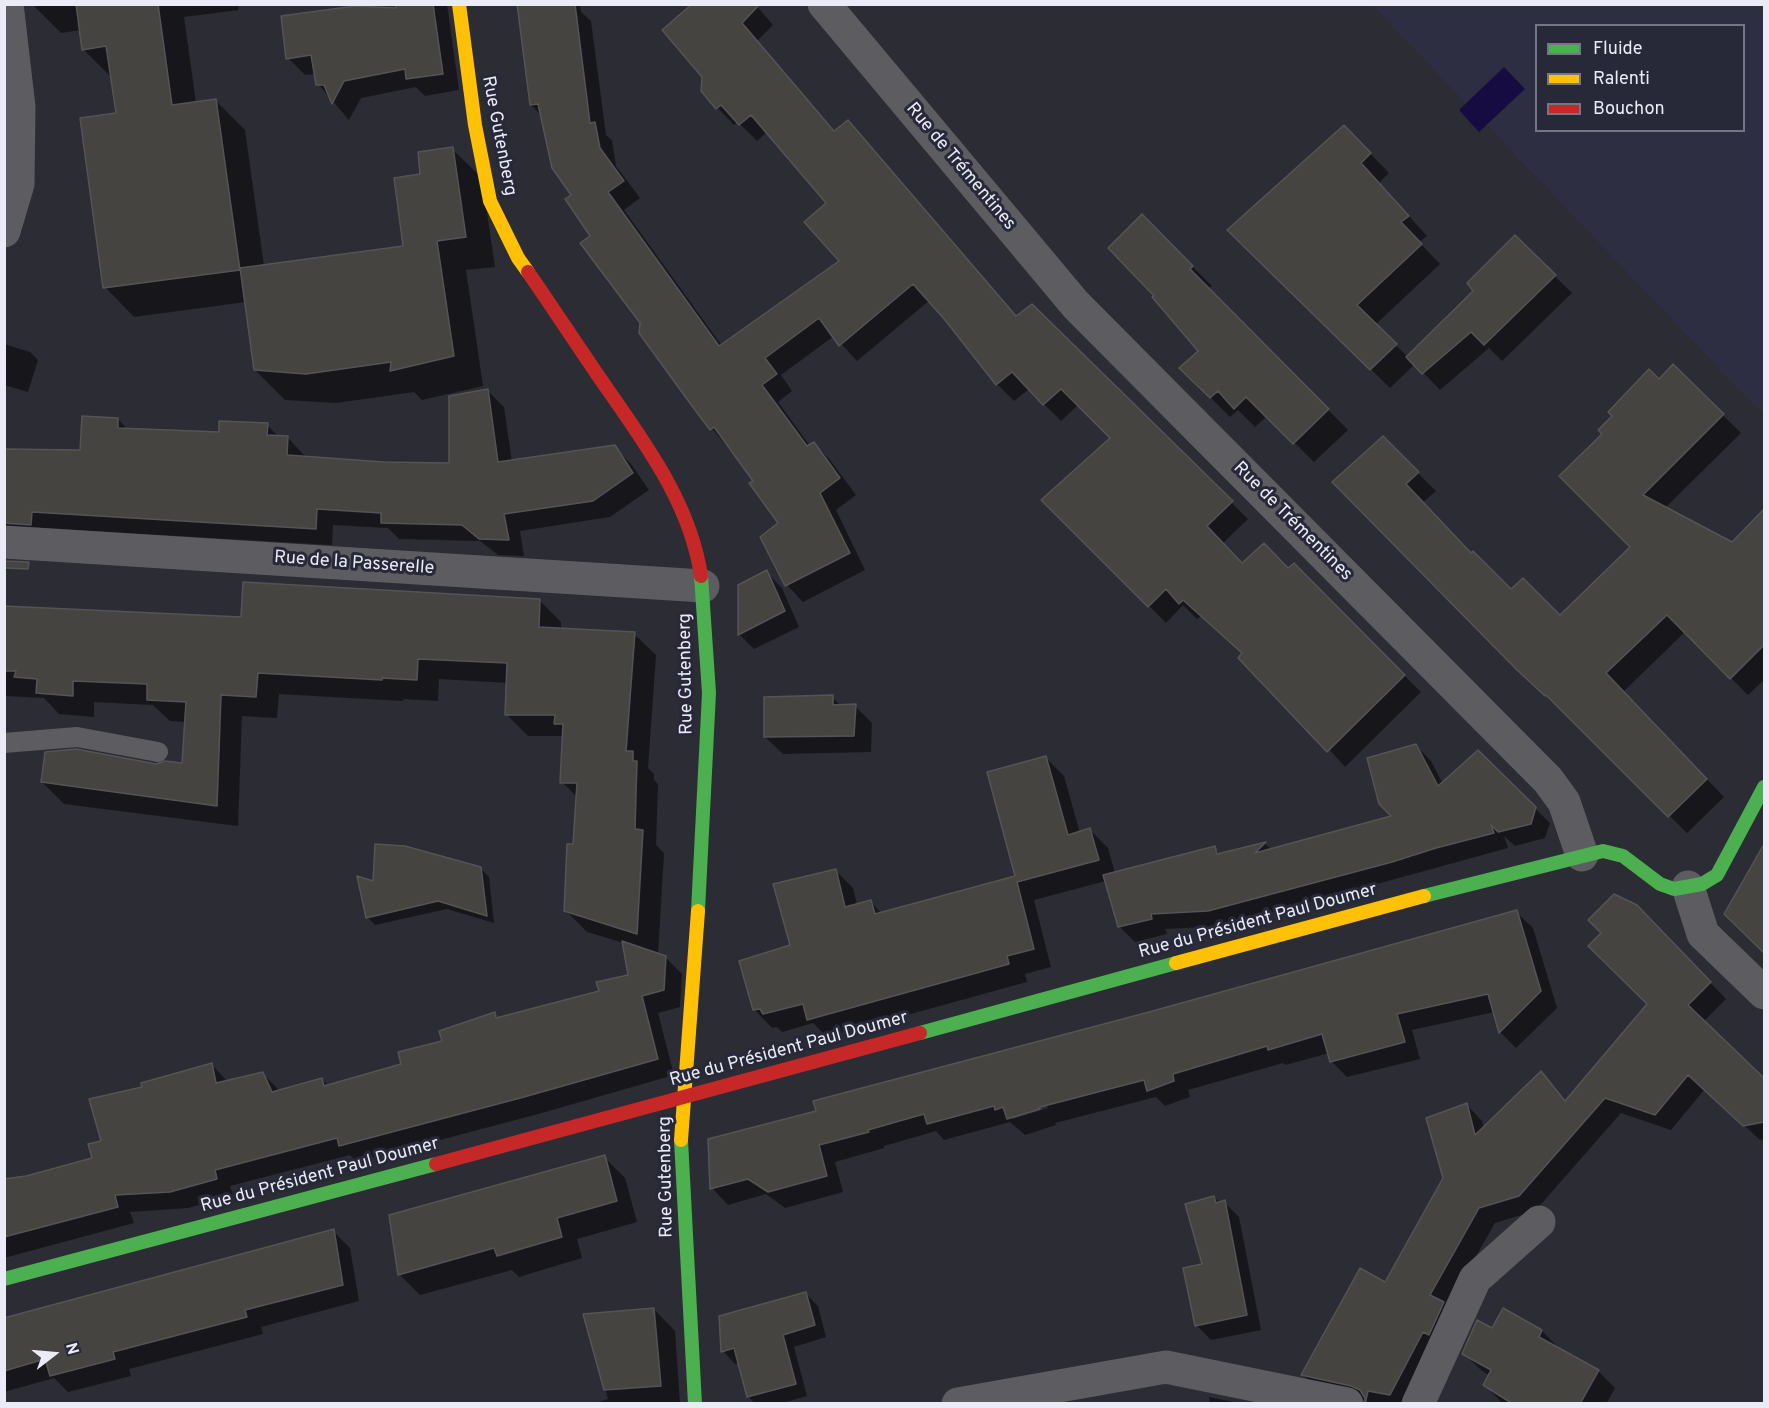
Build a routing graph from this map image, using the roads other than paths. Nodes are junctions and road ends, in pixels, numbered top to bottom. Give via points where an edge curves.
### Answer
1 (7, 4) edge
2 (459, 4) edge
3 (824, 4) edge
4 (4, 231) edge
5 (4, 542) edge
6 (704, 586) junction
7 (4, 743) edge
8 (158, 752) dead end
9 (1764, 787) edge
10 (1582, 855) junction
11 (1688, 887) junction
12 (1764, 993) edge
13 (684, 1097) junction
14 (1539, 1222) dead end
15 (4, 1279) edge
16 (1090, 1392) edge
17 (1303, 1399) edge
18 (695, 1404) edge
19 (958, 1404) edge
20 (1347, 1404) edge
21 (1418, 1404) edge

1 - 4 street via 19,107 18,184
2 - 6 street, Rue Gutenberg via 475,125 490,201 518,258 654,457 687,523
3 - 10 street, Rue de Trémentines via 1076,305 1548,780 1564,802
5 - 6 street, Rue de la Passerelle
6 - 13 street, Rue Gutenberg via 709,693
7 - 8 lane via 77,737
9 - 11 street via 1717,875
10 - 11 street via 1604,851 1623,856 1660,884 1674,889
10 - 13 street, Rue du Président Paul Doumer
11 - 12 street via 1703,934
13 - 15 street, Rue du Président Paul Doumer
13 - 18 street, Rue Gutenberg via 681,1132
14 - 21 street via 1475,1279
16 - 17 street via 1166,1367
16 - 19 street
17 - 20 street

